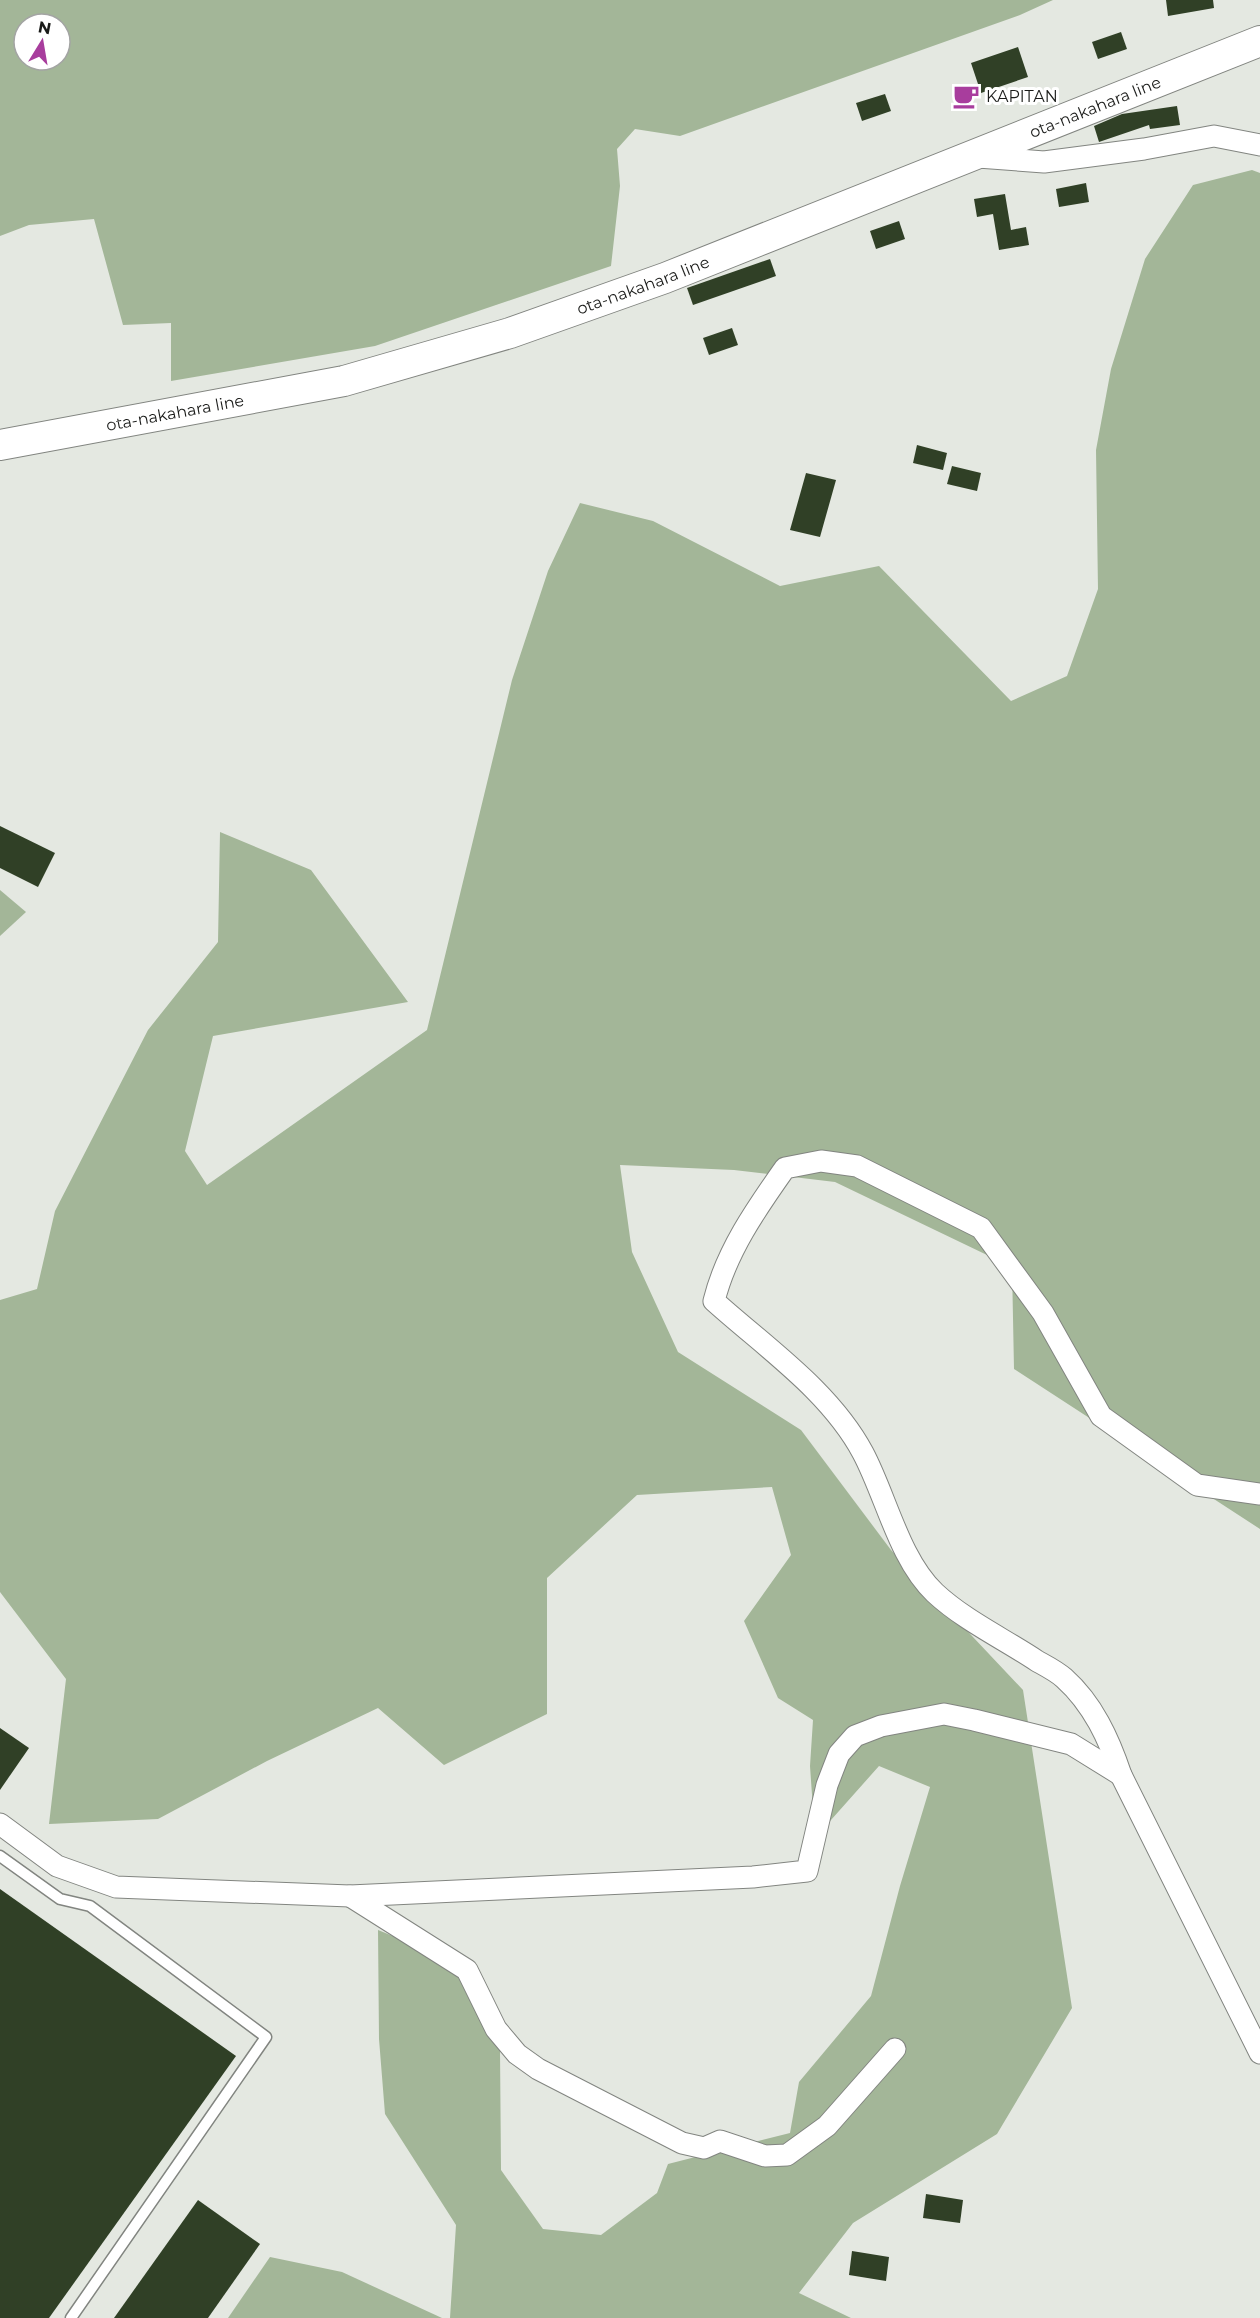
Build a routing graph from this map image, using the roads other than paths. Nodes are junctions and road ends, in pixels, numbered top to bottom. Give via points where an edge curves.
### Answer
1 (1260, 41) edge
2 (1260, 145) edge
3 (972, 156) junction
4 (0, 445) edge
5 (1260, 1494) edge
6 (1121, 1775) junction
7 (0, 1824) edge
8 (0, 1856) edge
9 (350, 1896) junction
10 (895, 2049) dead end
11 (1260, 2052) edge
12 (71, 2318) edge

1 - 3 main road, ota-nakahara line
2 - 3 street via 1214,136 1044,162
3 - 4 main road, ota-nakahara line via 665,278 510,333 344,381
5 - 6 street via 1197,1485 1101,1416 1042,1313 981,1228 857,1166 821,1161 786,1168 756,1208 721,1274 714,1301 800,1378 848,1429 863,1452 916,1570 935,1593 1064,1678 1110,1741
6 - 9 street via 1071,1744 944,1714 881,1726 855,1736 839,1754 827,1785 807,1871 753,1877
6 - 11 street
7 - 9 street via 57,1866 116,1887
8 - 12 lane via 60,1899 90,1906 266,2037
9 - 10 street via 467,1970 496,2029 517,2054 546,2074 682,2144 704,2148 720,2141 765,2156 787,2155 827,2126

